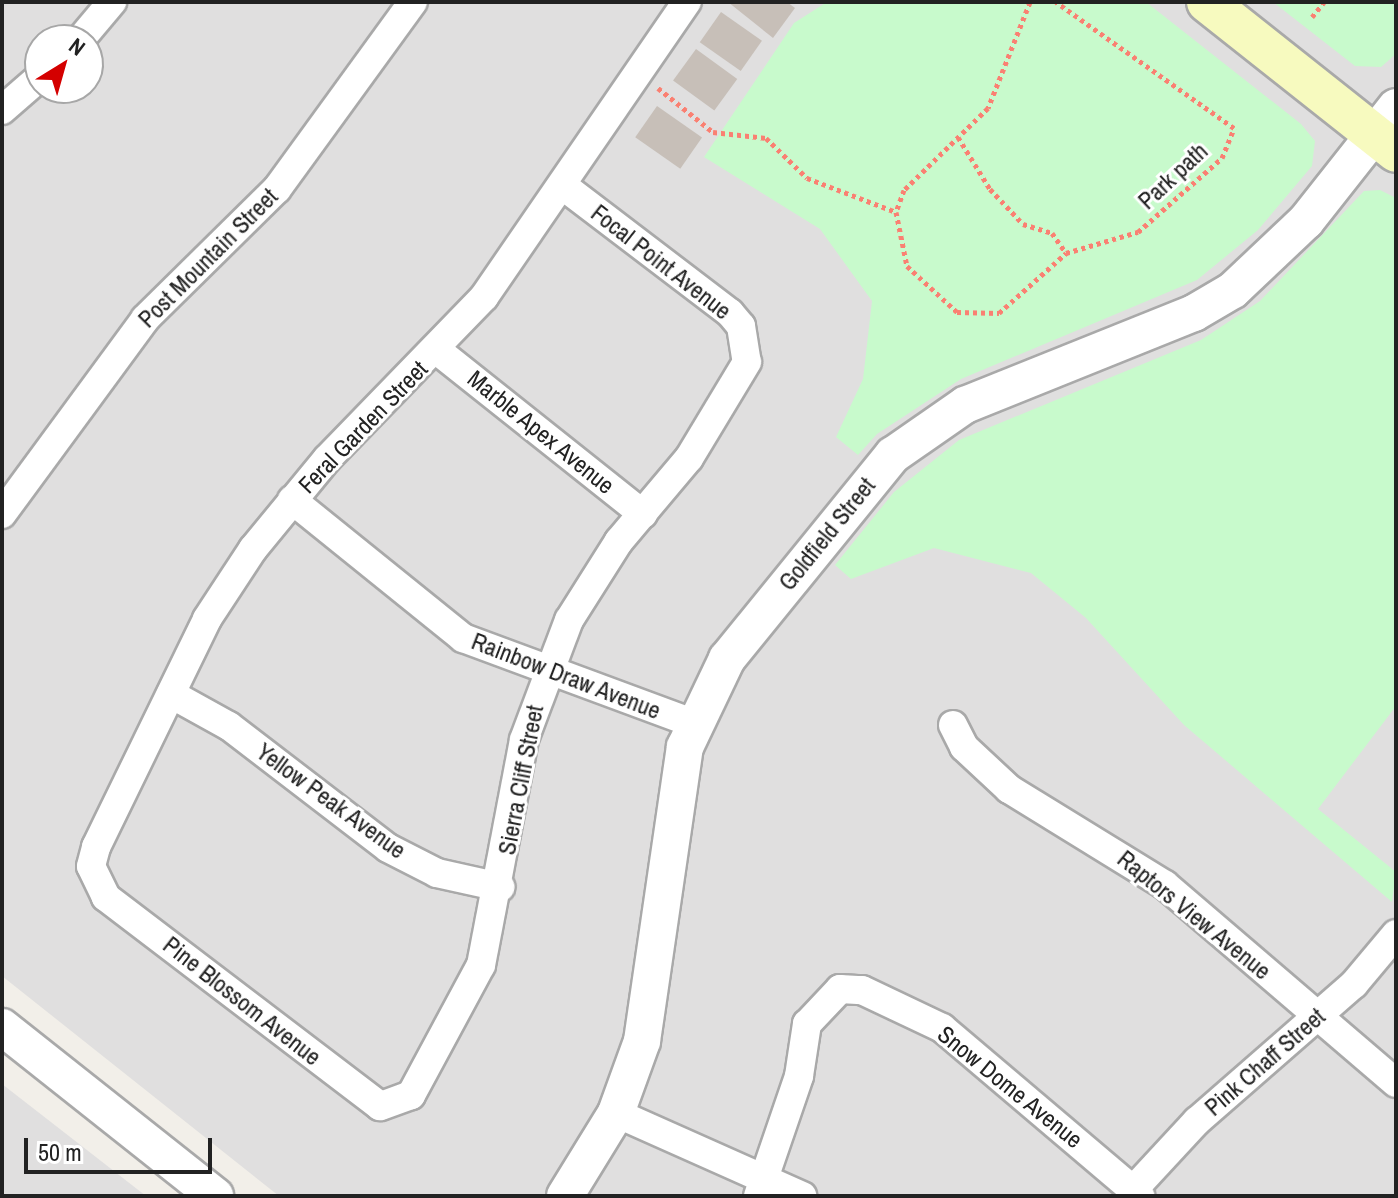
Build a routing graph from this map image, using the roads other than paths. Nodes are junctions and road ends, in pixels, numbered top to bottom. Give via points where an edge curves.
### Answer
1 (112, 2) edge
2 (413, 2) edge
3 (687, 2) edge
4 (1207, 2) edge
5 (93, 24) edge
6 (24, 91) edge
7 (2, 110) edge
8 (1389, 131) edge
9 (562, 185) junction
10 (748, 347) joint
11 (438, 351) junction
12 (292, 500) junction
13 (2, 514) edge
14 (643, 514) junction
15 (545, 670) junction
16 (171, 694) junction
17 (695, 724) junction
18 (953, 725) dead end
19 (95, 880) joint
20 (500, 887) junction
21 (1396, 934) edge
22 (1318, 1017) junction
23 (2, 1027) edge
24 (1396, 1083) edge
25 (397, 1105) joint
26 (616, 1113) junction
27 (761, 1187) edge
28 (1136, 1193) edge
29 (215, 1196) edge
30 (565, 1196) edge
31 (802, 1196) edge

1 - 5 street
2 - 13 street, Post Mountain Street via 277,189 145,319
3 - 9 street, Feral Garden Street
4 - 8 main road
6 - 7 street
8 - 17 street, Goldfield Street via 1233,290 1194,313 965,405 893,455 727,659
9 - 10 street, Focal Point Avenue via 730,313
9 - 11 street, Feral Garden Street
10 - 14 street, Sierra Cliff Street via 747,362 689,458
11 - 12 street, Feral Garden Street
11 - 14 street, Marble Apex Avenue
12 - 15 street, Rainbow Draw Avenue via 463,638
12 - 16 street, Feral Garden Street via 207,619
14 - 15 street, Sierra Cliff Street via 589,584
15 - 17 street, Rainbow Draw Avenue
15 - 20 street, Sierra Cliff Street via 524,740
16 - 19 street, Feral Garden Street via 96,847
16 - 20 street, Yellow Peak Avenue via 229,726 388,848 437,873
17 - 26 street, Goldfield Street via 670,833 642,1041
18 - 22 street, Raptors View Avenue via 964,747 1009,789 1134,861
19 - 25 street, Pine Blossom Avenue via 106,897 364,1101
20 - 25 street, Sierra Cliff Street via 481,965 423,1076
21 - 22 street, Pink Chaff Street
22 - 24 street, Raptors View Avenue
22 - 28 street, Pink Chaff Street via 1197,1121
23 - 29 street
26 - 27 street
26 - 30 street, Goldfield Street
27 - 28 street, Snow Dome Avenue via 799,1076 807,1024 825,999 840,989 862,990 942,1028
27 - 31 street

